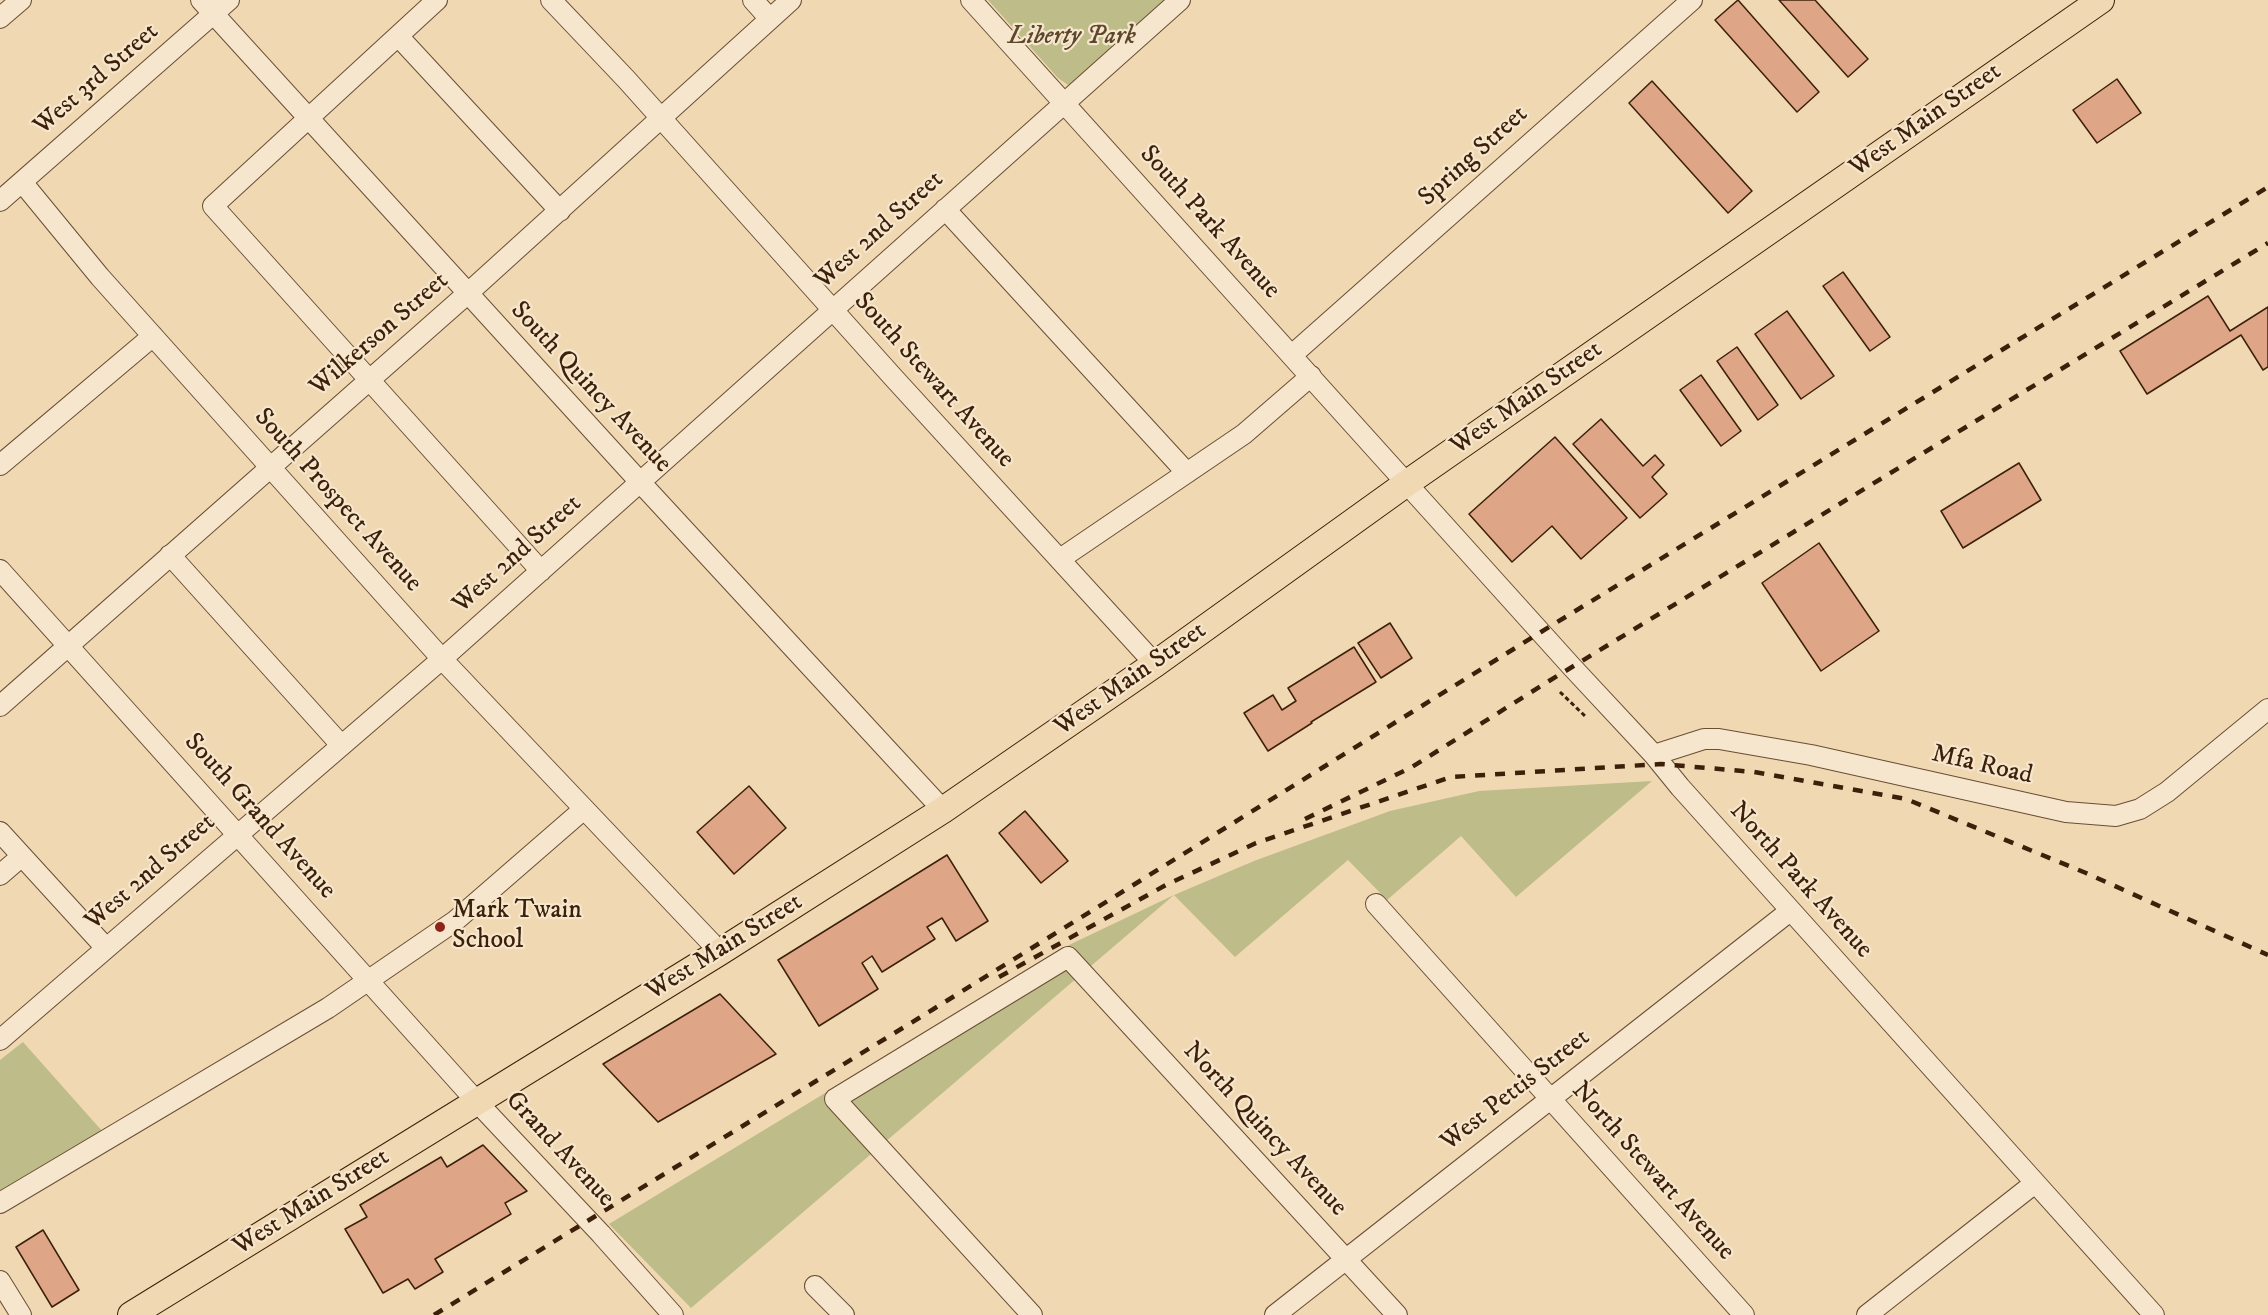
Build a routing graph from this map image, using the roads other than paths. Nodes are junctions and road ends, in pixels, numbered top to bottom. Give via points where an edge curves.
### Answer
1 (21, 0) edge
2 (229, 0) edge
3 (437, 0) edge
4 (551, 0) edge
5 (753, 0) edge
6 (791, 0) edge
7 (970, 0) edge
8 (1180, 0) edge
9 (1692, 0) edge
10 (2101, 0) edge
11 (207, 7) edge
12 (0, 18) edge
13 (770, 19) junction
14 (398, 36) junction
15 (1064, 103) junction
16 (662, 118) junction
17 (308, 119) junction
18 (22, 182) junction
19 (0, 201) edge
20 (945, 209) junction
21 (560, 211) junction
22 (467, 294) junction
23 (832, 310) junction
24 (153, 336) junction
25 (1292, 355) junction
26 (1311, 376) junction
27 (370, 379) junction
28 (0, 465) edge
29 (270, 466) junction
30 (1187, 473) junction
31 (640, 482) junction
32 (1407, 483) junction
33 (170, 555) junction
34 (1060, 559) junction
35 (0, 570) edge
36 (541, 571) junction
37 (69, 645) junction
38 (442, 659) junction
39 (1155, 664) junction
40 (0, 706) edge
41 (2268, 709) edge
42 (341, 745) junction
43 (1654, 755) junction
44 (584, 809) junction
45 (944, 810) junction
46 (0, 832) edge
47 (237, 833) junction
48 (22, 856) junction
49 (0, 875) edge
50 (1376, 904) dead end
51 (1790, 911) junction
52 (106, 948) junction
53 (720, 952) junction
54 (368, 980) junction
55 (0, 1040) edge
56 (1551, 1098) junction
57 (477, 1102) junction
58 (2035, 1183) junction
59 (0, 1203) edge
60 (1346, 1259) junction
61 (0, 1281) edge
62 (815, 1286) dead end
63 (668, 1314) edge
64 (21, 1315) edge
65 (131, 1315) edge
66 (844, 1315) edge
67 (1032, 1315) edge
68 (1275, 1315) edge
69 (1397, 1315) edge
70 (1744, 1315) edge
71 (1867, 1315) edge
72 (2154, 1315) edge

1 - 12 street
2 - 11 street, West 3rd Street
3 - 14 street
4 - 16 street, South Stewart Avenue
5 - 13 street
6 - 13 street, Wilkerson Street
7 - 15 street, South Park Avenue
8 - 15 street, West 2nd Street
9 - 25 street, Spring Street
10 - 32 main road, West Main Street
11 - 17 street, South Quincy Avenue
11 - 18 street, West 3rd Street
13 - 16 street, Wilkerson Street
14 - 17 street
14 - 21 street
15 - 20 street, West 2nd Street
15 - 25 street, South Park Avenue
16 - 21 street, Wilkerson Street
16 - 23 street, South Stewart Avenue
17 - 22 street, South Quincy Avenue
17 - 27 street via 213,207
18 - 19 street, West 3rd Street
18 - 24 street, South Prospect Avenue
20 - 23 street, West 2nd Street
20 - 30 street
21 - 22 street, Wilkerson Street
22 - 27 street, Wilkerson Street
22 - 31 street, South Quincy Avenue
23 - 31 street, West 2nd Street
23 - 34 street, South Stewart Avenue
24 - 28 street
24 - 29 street, South Prospect Avenue
25 - 26 street, South Park Avenue
26 - 30 street via 1244,434
26 - 32 street, South Park Avenue
27 - 29 street, Wilkerson Street
27 - 36 street
29 - 33 street, Wilkerson Street
29 - 38 street, South Prospect Avenue
30 - 34 street
31 - 36 street, West 2nd Street
31 - 45 street, South Quincy Avenue
32 - 39 main road, West Main Street
32 - 43 street, North Park Avenue
33 - 37 street, Wilkerson Street
33 - 42 street
34 - 39 street, South Stewart Avenue
35 - 37 street, South Grand Avenue
36 - 38 street, West 2nd Street
37 - 40 street, Wilkerson Street
37 - 47 street, South Grand Avenue
38 - 42 street, West 2nd Street
38 - 44 street, South Prospect Avenue
39 - 45 main road, West Main Street
41 - 43 street, Mfa Road via 2167,792 2140,809 2116,816 2066,813 1811,755 1719,739 1704,739
42 - 47 street, West 2nd Street
43 - 51 street, North Park Avenue
44 - 53 street, South Prospect Avenue
44 - 54 street via 455,921
45 - 53 main road, West Main Street
46 - 48 street
47 - 52 street, West 2nd Street
47 - 54 street, South Grand Avenue
48 - 49 street
48 - 52 street
50 - 56 street, North Stewart Avenue
51 - 56 street, West Pettis Street
51 - 58 street, North Park Avenue
52 - 55 street, West 2nd Street
53 - 57 main road, West Main Street
54 - 57 street, South Grand Avenue
54 - 59 street via 328,1008
56 - 60 street, West Pettis Street
56 - 70 street, North Stewart Avenue
57 - 63 street, Grand Avenue via 601,1234
57 - 65 main road, West Main Street
58 - 71 street
58 - 72 street, North Park Avenue
60 - 67 street, North Quincy Avenue via 1068,957 835,1099
60 - 68 street, West Pettis Street
60 - 69 street, North Quincy Avenue
61 - 64 street
62 - 66 street

